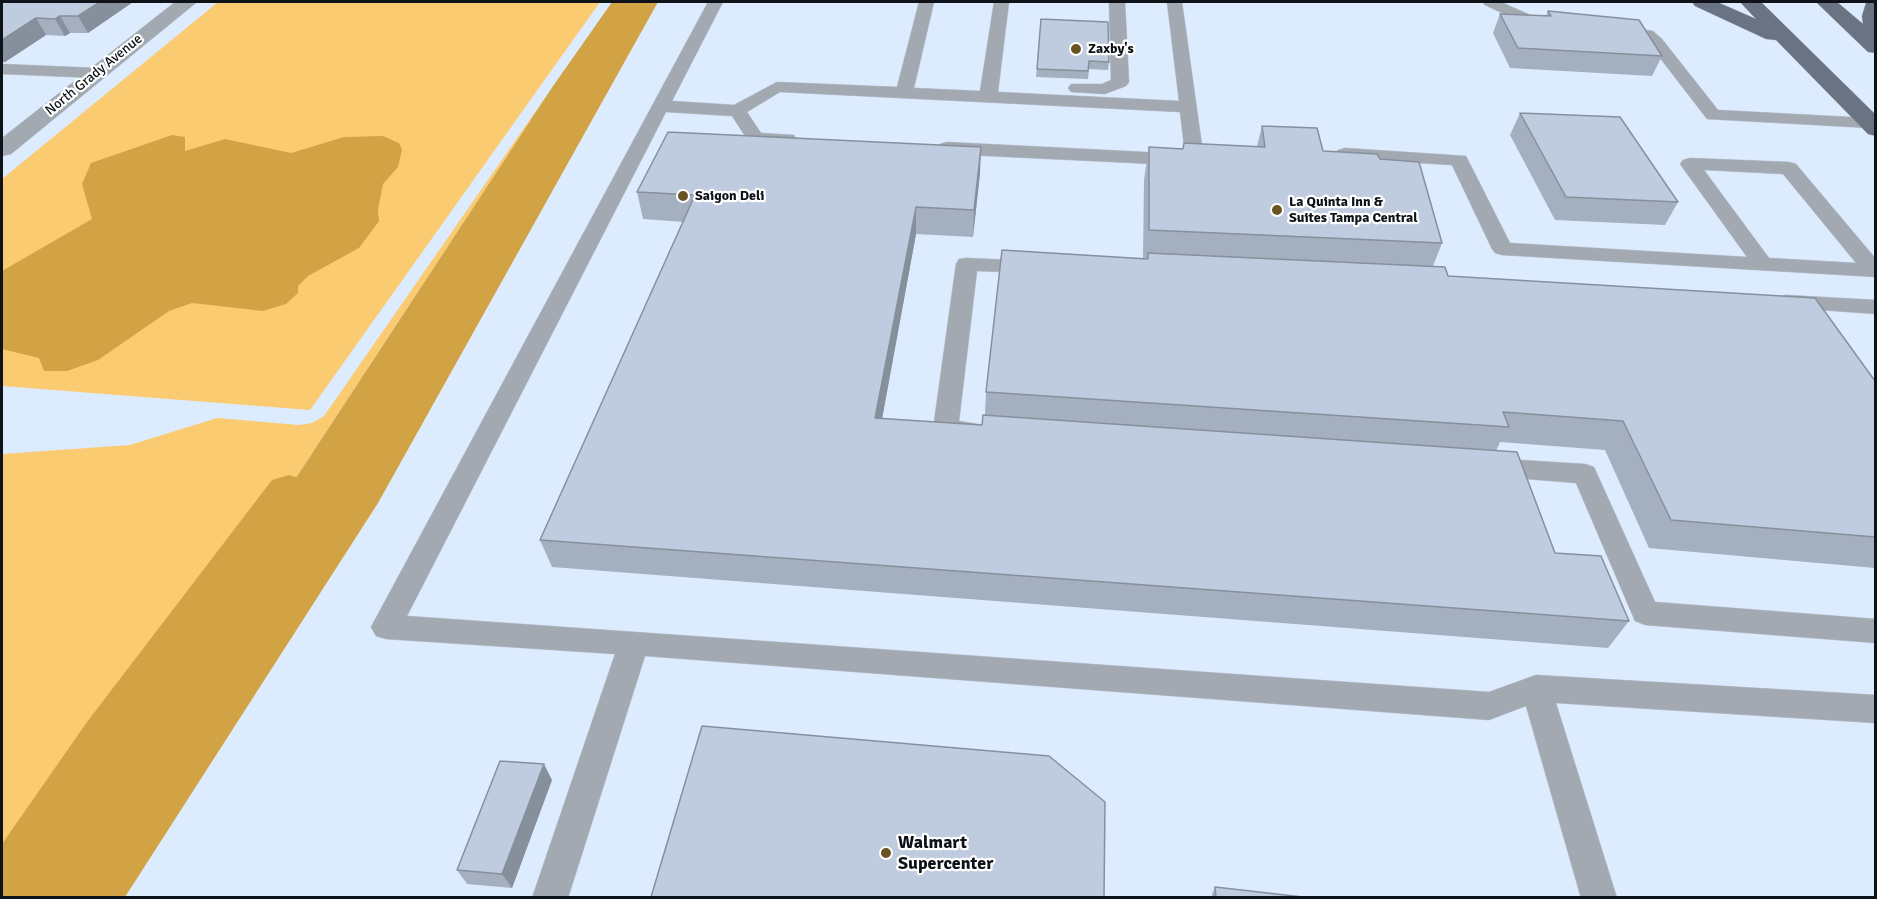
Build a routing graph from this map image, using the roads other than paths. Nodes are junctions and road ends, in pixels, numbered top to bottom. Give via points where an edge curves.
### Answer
1 (187, 2) edge
2 (716, 2) edge
3 (927, 2) edge
4 (1002, 2) edge
5 (1117, 2) edge
6 (1175, 2) edge
7 (1490, 2) edge
8 (1702, 2) edge
9 (1750, 2) edge
10 (1826, 2) edge
11 (1875, 3) edge
12 (1567, 26) edge
13 (1600, 29) edge
14 (1875, 42) edge
15 (1790, 43) junction
16 (1875, 47) edge
17 (2, 69) edge
18 (97, 73) junction
19 (989, 91) junction
20 (904, 93) junction
21 (660, 106) junction
22 (1188, 107) junction
23 (737, 111) junction
24 (1872, 126) edge
25 (803, 140) edge
26 (934, 147) edge
27 (1194, 148) junction
28 (2, 149) edge
29 (1217, 149) edge
30 (1321, 153) edge
31 (1763, 265) junction
32 (1051, 268) edge
33 (1875, 271) edge
34 (1768, 302) edge
35 (1875, 307) edge
36 (993, 432) edge
37 (1467, 466) edge
38 (1875, 631) edge
39 (634, 643) junction
40 (1536, 688) junction
41 (1875, 709) edge
42 (550, 897) edge
43 (1599, 897) edge

1 - 18 street, North Grady Avenue
2 - 21 lane
3 - 20 lane
4 - 19 lane
5 - 19 lane via 1120,82 1105,89
6 - 22 lane
7 - 12 lane via 1533,22
8 - 15 main road
9 - 15 main road
10 - 16 main road
11 - 14 main road
13 - 24 lane via 1647,34 1713,115
15 - 24 main road
17 - 18 lane
18 - 28 street, North Grady Avenue
19 - 20 lane
19 - 22 lane
20 - 23 lane via 777,87
21 - 23 lane
21 - 39 lane via 386,627
22 - 27 lane
23 - 25 lane via 756,138
26 - 27 lane via 1195,160
27 - 29 lane
30 - 31 lane via 1459,160 1502,249
31 - 33 lane
31 - 33 lane via 1690,164 1789,168
32 - 36 lane via 967,264 946,429
34 - 35 lane
37 - 38 lane via 1585,474 1645,613
39 - 40 lane via 1489,706
39 - 42 lane
40 - 41 lane
40 - 43 lane

